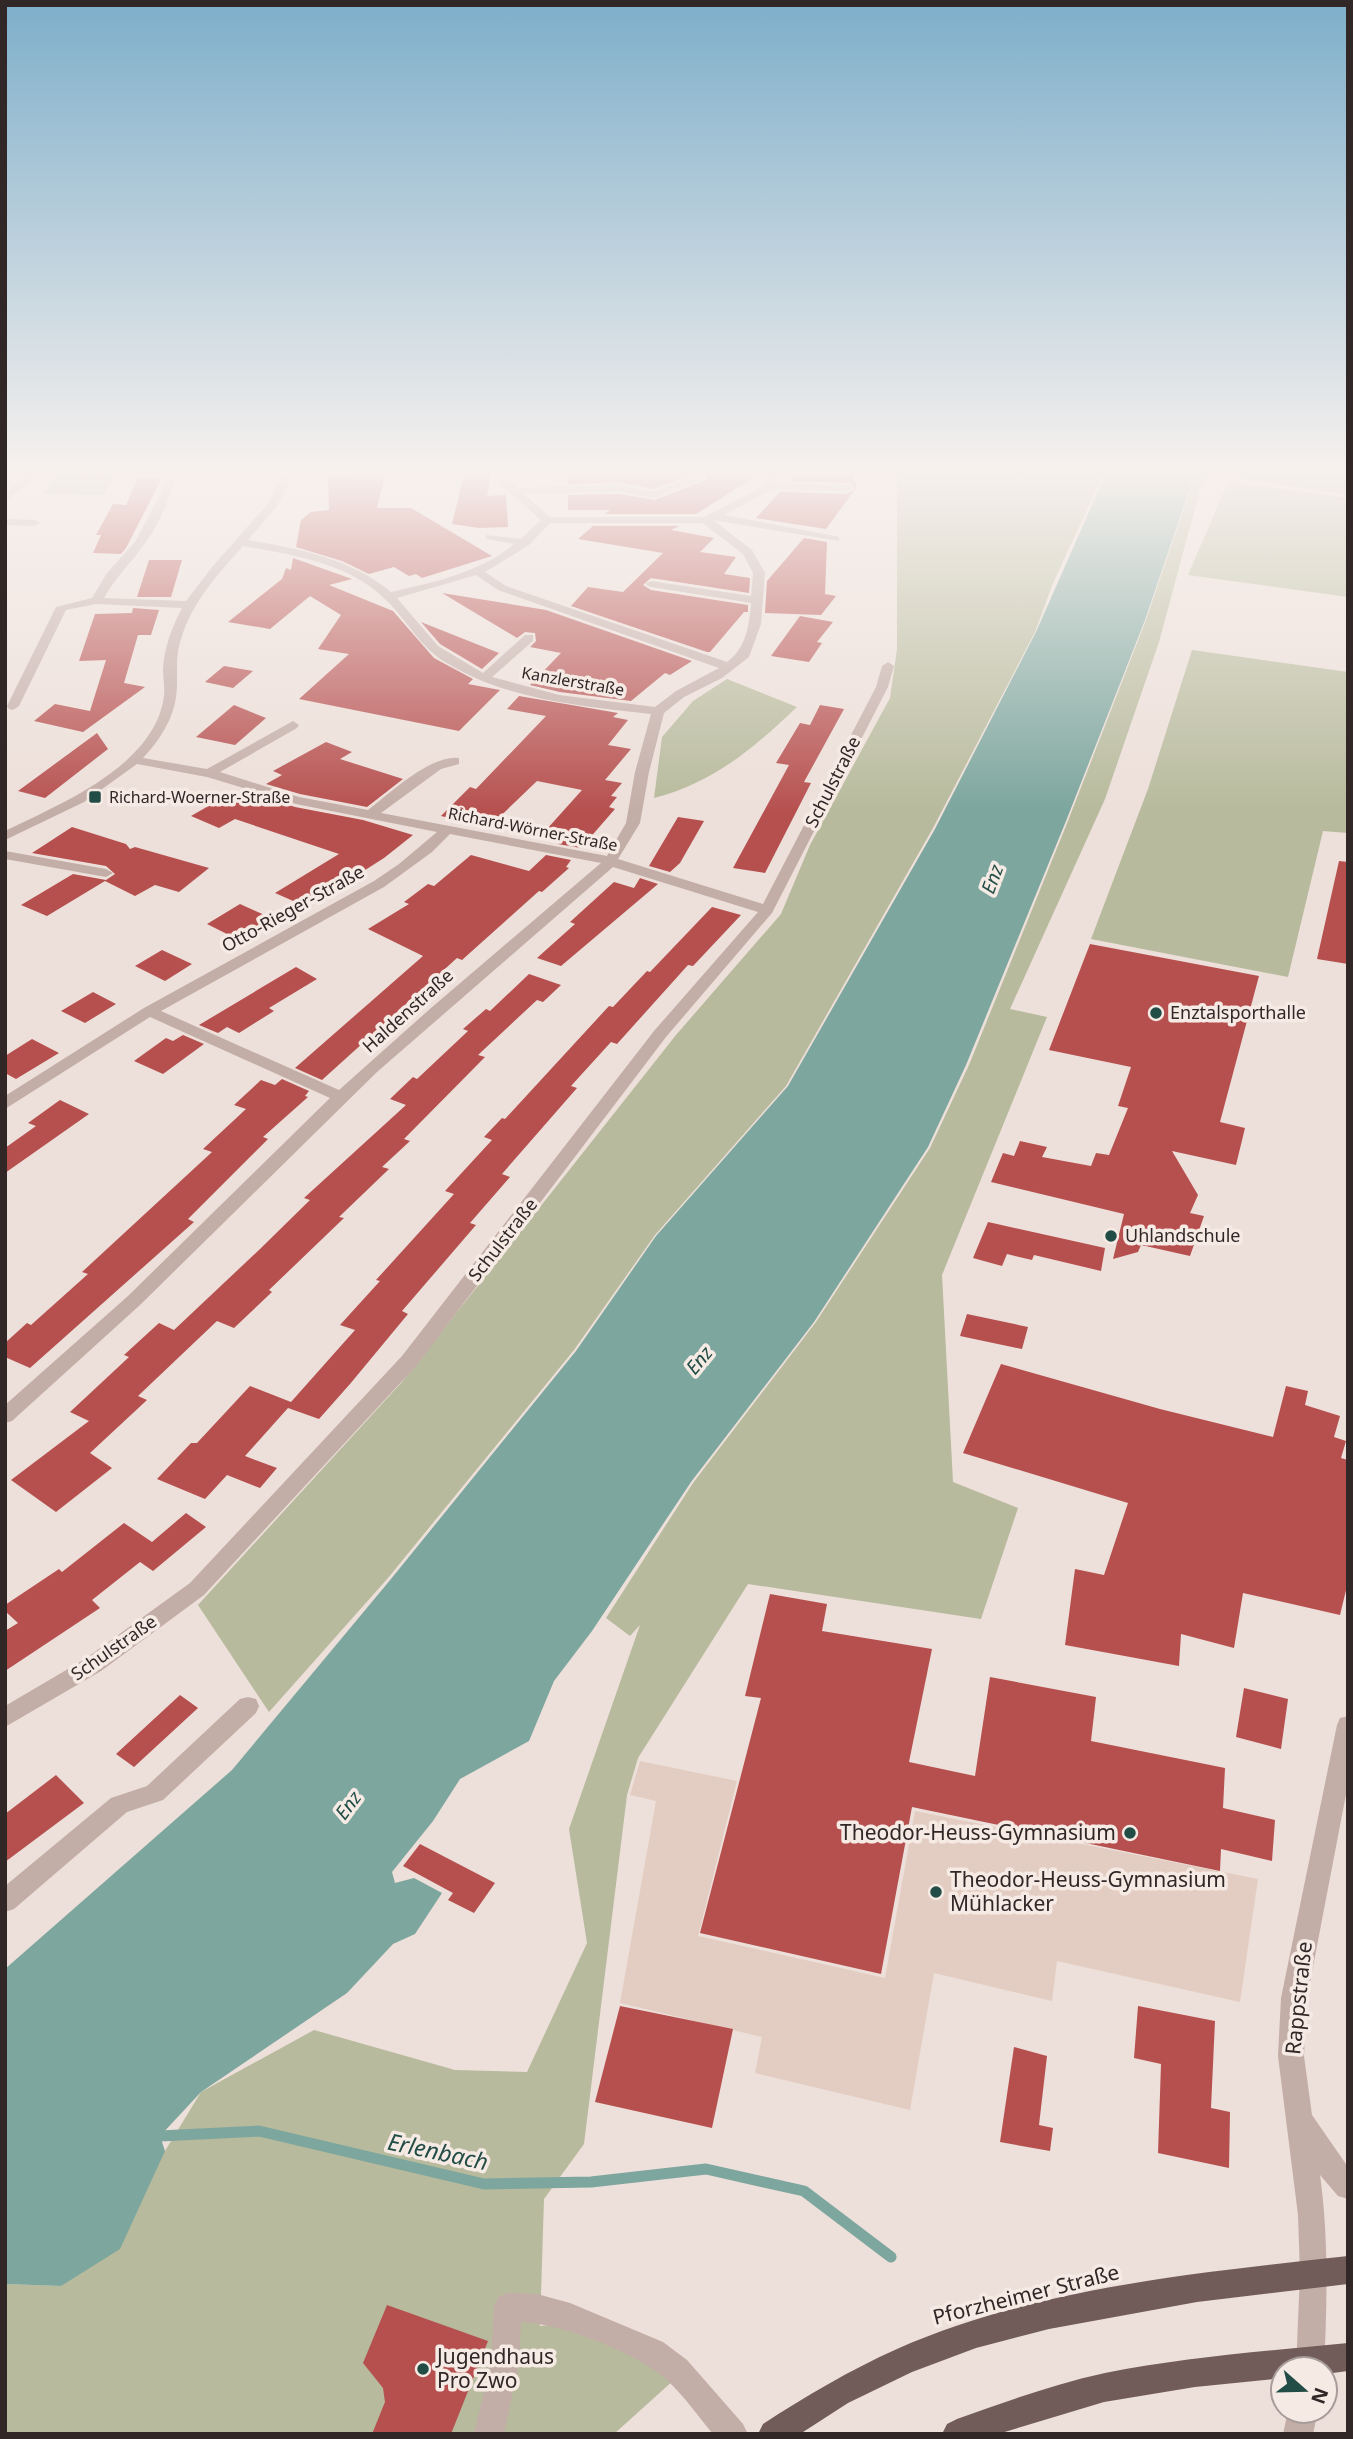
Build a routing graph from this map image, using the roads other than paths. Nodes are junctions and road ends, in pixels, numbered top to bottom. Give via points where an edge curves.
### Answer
1 (105, 585) edge
2 (206, 585) edge
3 (375, 585) edge
4 (430, 585) edge
5 (497, 585) edge
6 (656, 585) edge
7 (757, 585) edge
8 (389, 596) junction
9 (755, 600) junction
10 (96, 601) junction
11 (190, 605) junction
12 (529, 638) dead end
13 (888, 666) dead end
14 (728, 667) junction
15 (485, 677) junction
16 (13, 706) dead end
17 (657, 711) junction
18 (293, 725) dead end
19 (134, 760) junction
20 (454, 761) dead end
21 (209, 773) junction
22 (370, 815) junction
23 (447, 829) junction
24 (5, 836) edge
25 (5, 855) edge
26 (611, 861) junction
27 (106, 873) dead end
28 (767, 910) junction
29 (149, 1012) junction
30 (341, 1097) junction
31 (5, 1104) edge
32 (5, 1416) edge
33 (248, 1706) dead end
34 (5, 1718) edge
35 (1348, 1725) edge
36 (5, 1901) edge
37 (1297, 2114) junction
38 (1348, 2186) edge
39 (1348, 2270) edge
40 (1314, 2274) junction
41 (1311, 2355) edge
42 (1269, 2367) edge
43 (489, 2434) edge
44 (733, 2434) edge
45 (773, 2434) edge
46 (957, 2434) edge

1 - 10 street
2 - 11 street
3 - 8 street, Kanzlerstraße
4 - 8 street
5 - 14 street
6 - 9 street
7 - 9 street
8 - 15 street, Kanzlerstraße via 433,648
9 - 14 street via 755,624 746,654
10 - 11 street
10 - 16 street via 62,607
11 - 19 street via 176,634 169,674 171,697 163,721
12 - 15 street, Kanzlerstraße
13 - 28 street, Schulstraße via 883,687
14 - 17 street
15 - 17 street, Kanzlerstraße via 530,692
17 - 26 street, Haldenstraße via 633,823
18 - 21 street
19 - 21 street, Richard-Wörner-Straße
19 - 24 street via 89,793
20 - 22 street via 436,766
21 - 22 street, Richard-Wörner-Straße via 296,800
22 - 23 street, Richard-Wörner-Straße
23 - 26 street, Richard-Wörner-Straße
23 - 29 street, Otto-Rieger-Straße via 435,843 364,894
25 - 27 street
26 - 28 street, Richard-Wörner-Straße
26 - 30 street, Haldenstraße
28 - 34 street, Schulstraße via 660,1034 409,1362 197,1589 93,1665
29 - 30 street
29 - 31 street, Otto-Rieger-Straße
30 - 32 street, Haldenstraße via 111,1324
33 - 36 street via 155,1793 119,1805
35 - 37 street, Rappstraße via 1294,1998 1291,2056
37 - 38 street via 1333,2171
37 - 40 street, Rappstraße via 1312,2215
39 - 40 main road, Pforzheimer Straße
40 - 41 street
40 - 45 main road, Pforzheimer Straße via 1136,2296 973,2335 887,2366
42 - 46 main road via 1218,2370 1104,2388
43 - 44 street via 505,2364 508,2307 537,2308 570,2317 653,2352 677,2370

